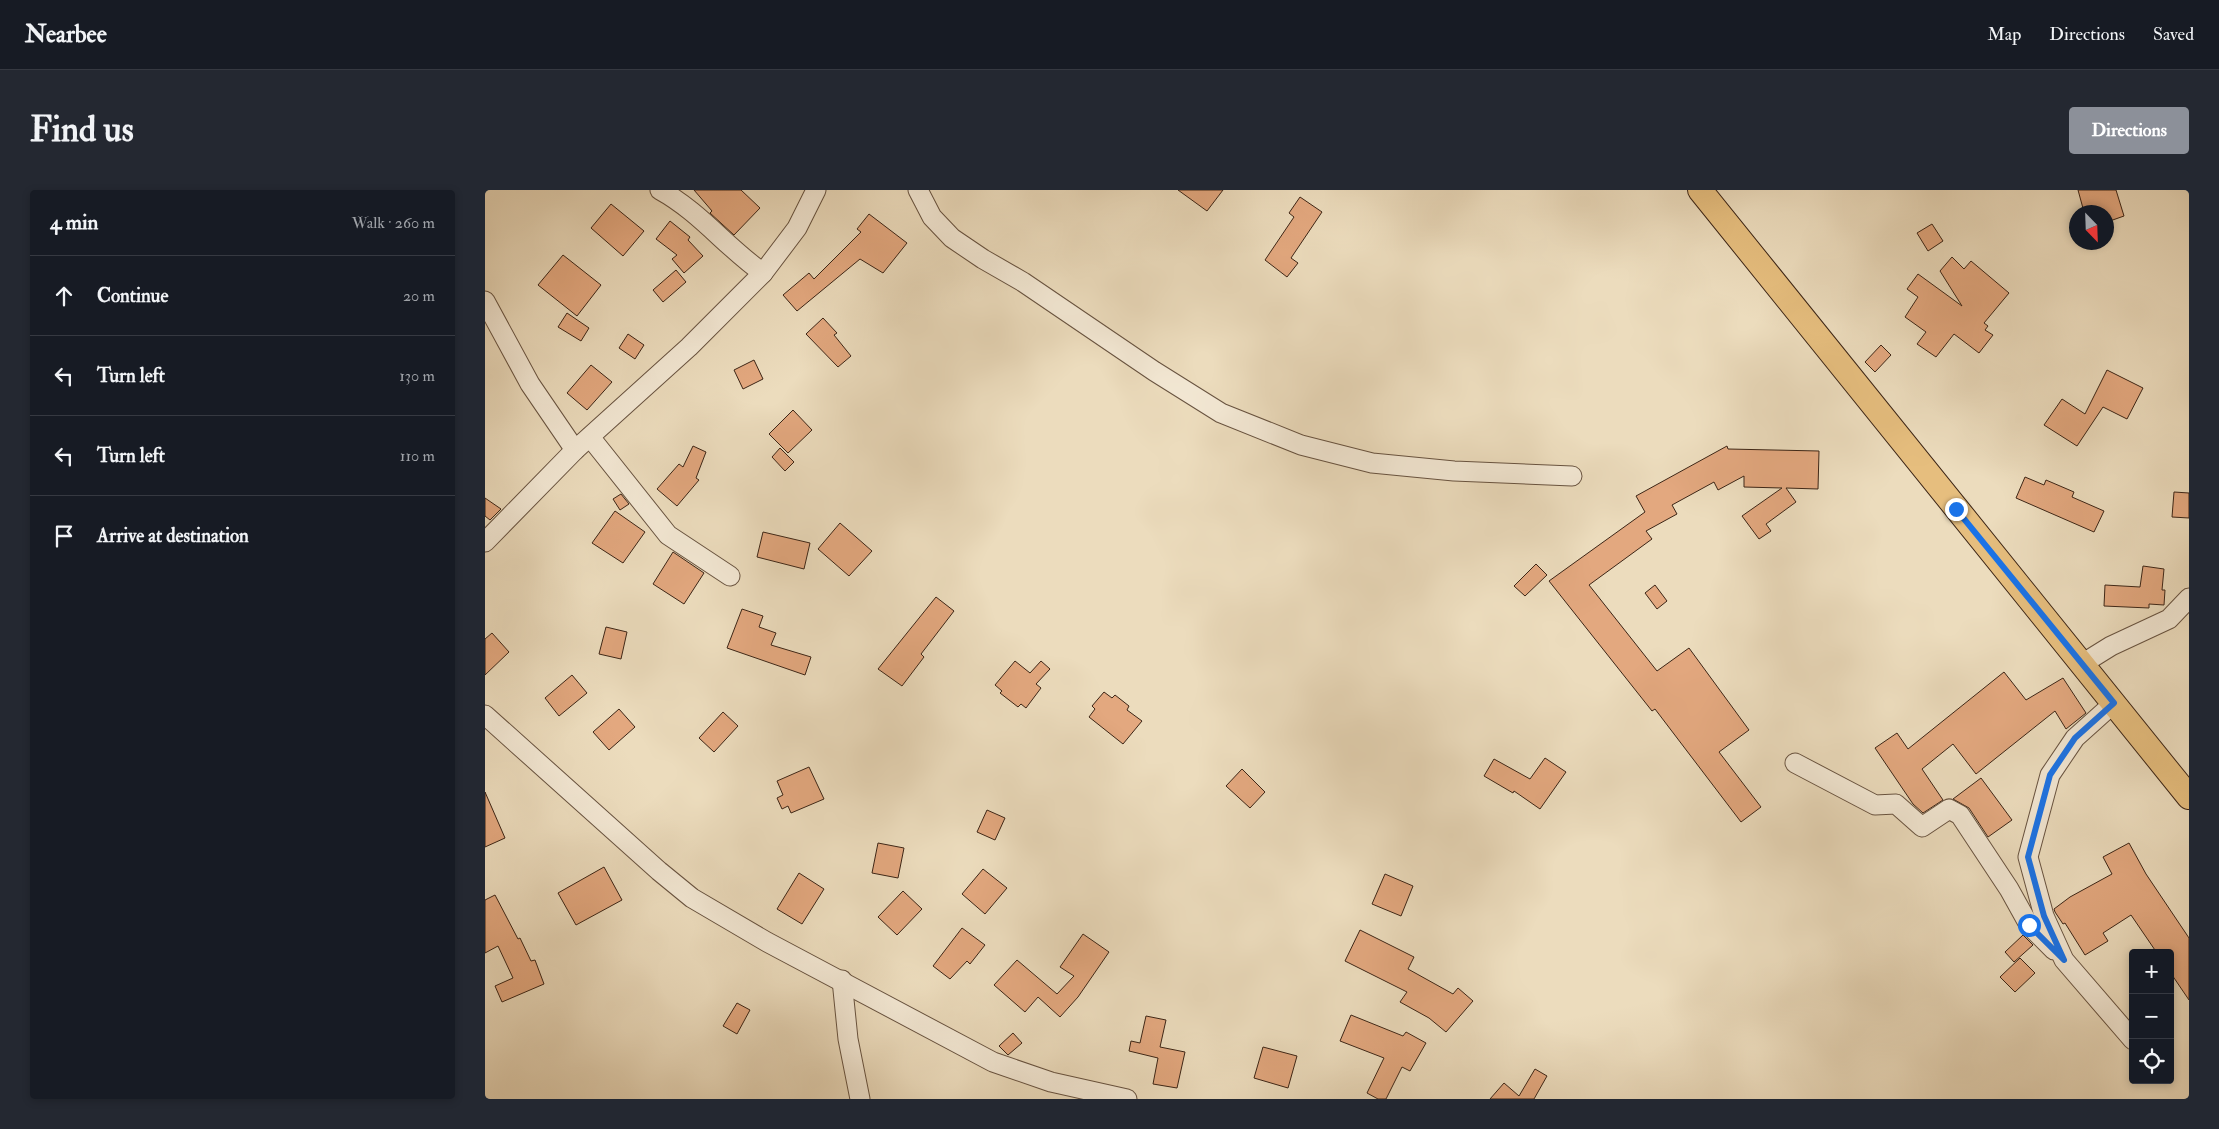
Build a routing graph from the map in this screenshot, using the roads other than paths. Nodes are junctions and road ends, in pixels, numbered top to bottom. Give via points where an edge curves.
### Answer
1 (660, 190) edge
2 (816, 190) edge
3 (918, 190) edge
4 (1700, 190) edge
5 (763, 273) junction
6 (485, 300) edge
7 (590, 437) junction
8 (575, 450) junction
9 (1572, 476) dead end
10 (485, 542) edge
11 (730, 576) dead end
12 (2189, 598) edge
13 (2082, 664) junction
14 (2114, 703) junction
15 (485, 715) edge
16 (1795, 763) dead end
17 (2189, 797) edge
18 (2064, 960) junction
19 (842, 980) junction
20 (2132, 1039) edge
21 (860, 1099) edge
22 (1127, 1099) edge

1 - 5 street via 707,223
2 - 5 street via 797,228
3 - 9 street via 933,217 952,238 1221,413 1301,445 1372,463 1454,471
4 - 13 main road
5 - 7 street via 689,347
6 - 8 street via 535,391
7 - 8 street
7 - 11 street via 668,534
8 - 10 street
12 - 13 street via 2169,619 2111,646
13 - 14 main road
14 - 17 main road
14 - 18 street via 2075,738 2050,775 2028,857 2044,916
15 - 19 street via 691,898
16 - 18 street via 1875,805 1896,804 1922,828 1949,809 1960,815 2029,925
18 - 20 street
19 - 21 street via 848,1039
19 - 22 street via 993,1062 1051,1082

